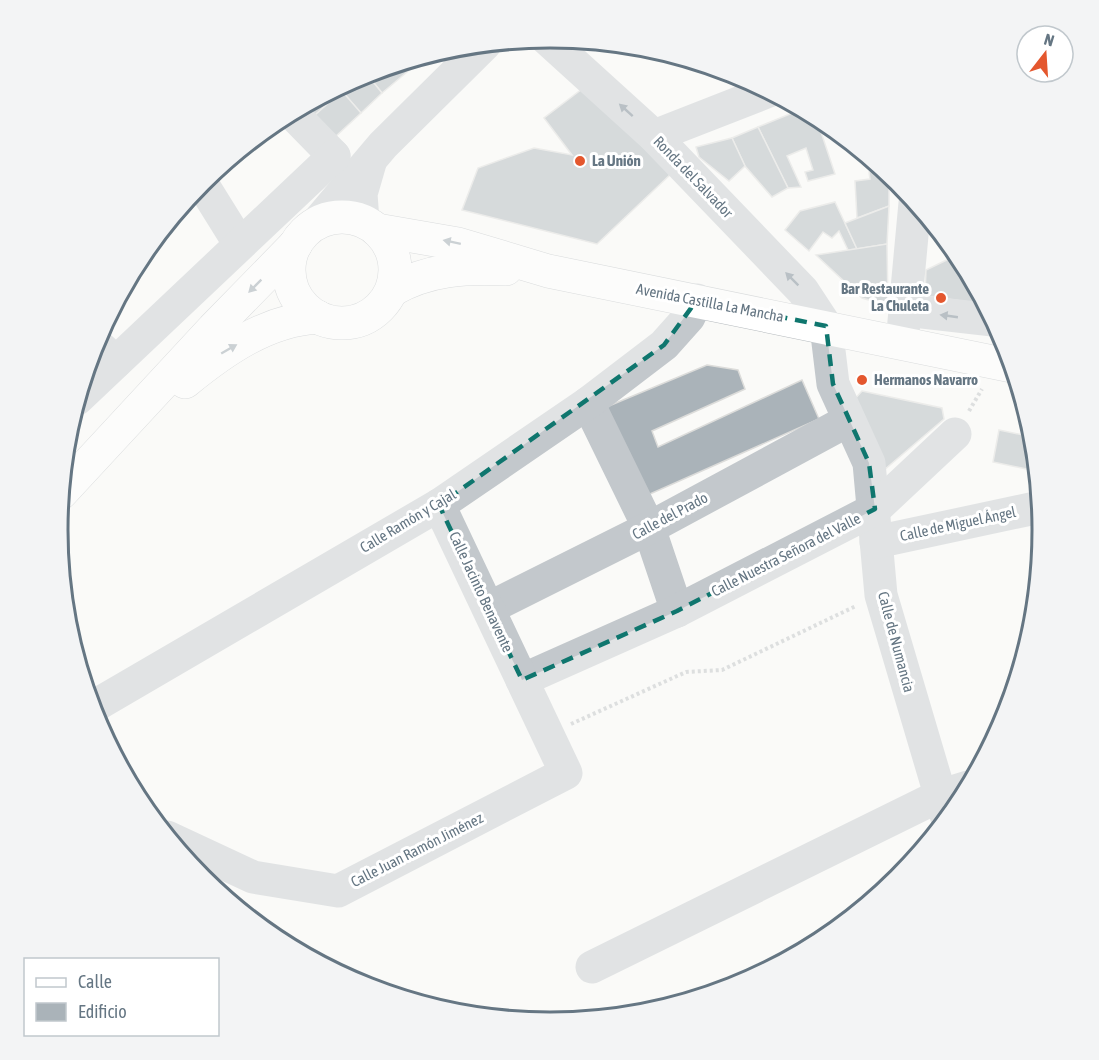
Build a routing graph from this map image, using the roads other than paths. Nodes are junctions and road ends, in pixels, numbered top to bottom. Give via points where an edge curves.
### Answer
1 (557, 48) edge
2 (475, 54) edge
3 (757, 96) edge
4 (298, 119) edge
5 (654, 136) junction
6 (334, 156) junction
7 (370, 163) junction
8 (207, 191) edge
9 (914, 214) edge
10 (370, 225) junction
11 (306, 234) junction
12 (239, 243) junction
13 (548, 271) junction
14 (392, 290) junction
15 (697, 300) junction
16 (905, 310) junction
17 (318, 317) junction
18 (983, 319) edge
19 (826, 326) junction
20 (886, 339) junction
21 (105, 352) edge
22 (1002, 363) edge
23 (96, 367) edge
24 (588, 403) junction
25 (130, 420) junction
26 (849, 420) junction
27 (955, 434) road end
28 (70, 483) edge
29 (439, 505) junction
30 (875, 509) junction
31 (1031, 509) edge
32 (649, 528) junction
33 (876, 542) junction
34 (489, 608) junction
35 (677, 611) junction
36 (522, 680) junction
37 (100, 703) edge
38 (951, 797) edge
39 (947, 802) edge
40 (185, 845) edge
41 (592, 967) dead end

5 -> 1 street, Ronda del Salvador
2 - 7 street via 383,145
3 - 5 street
4 - 6 street
19 -> 5 street, Ronda del Salvador via 804,291
6 - 7 street
6 - 12 street
7 - 10 street via 361,195
7 - 11 street
8 - 12 street
9 - 16 street
10 - 11 main road via 336,217
13 -> 10 main road via 458,243
10 - 14 main road via 390,245 395,260
11 - 17 main road via 291,261 289,282 303,305
11 -> 25 main road
12 - 21 street
13 - 14 main road via 444,270
13 - 15 main road, Avenida Castilla La Mancha
14 - 17 main road via 382,306 354,322 331,322
15 - 19 main road, Avenida Castilla La Mancha
15 - 24 street, Calle Ramón y Cajal via 689,316 664,345
18 -> 16 street
16 - 20 street
25 -> 17 main road via 167,397 214,358 257,333
19 - 20 main road, Avenida Castilla La Mancha
19 - 26 street, Calle de Numancia via 833,384
20 - 22 main road, Avenida Castilla La Mancha
21 - 23 street
24 - 29 street, Calle Ramón y Cajal
24 - 32 street
25 - 28 main road
26 - 30 street, Calle de Numancia via 869,463
26 - 32 street, Calle del Prado
27 - 30 street, Calle Nuestra Señora del Valle
29 - 34 street, Calle Jacinto Benavente
29 - 37 street, Calle Ramón y Cajal
30 - 33 street, Calle de Numancia
30 - 35 street, Calle Nuestra Señora del Valle
31 - 33 street, Calle de Miguel Ángel
32 - 34 street, Calle del Prado
32 - 35 street
33 - 38 street, Calle de Numancia via 882,595
34 - 36 street, Calle Jacinto Benavente
35 - 36 street, Calle Nuestra Señora del Valle
36 - 40 street, Calle Juan Ramón Jiménez via 566,773 338,891 253,877
39 - 41 street

